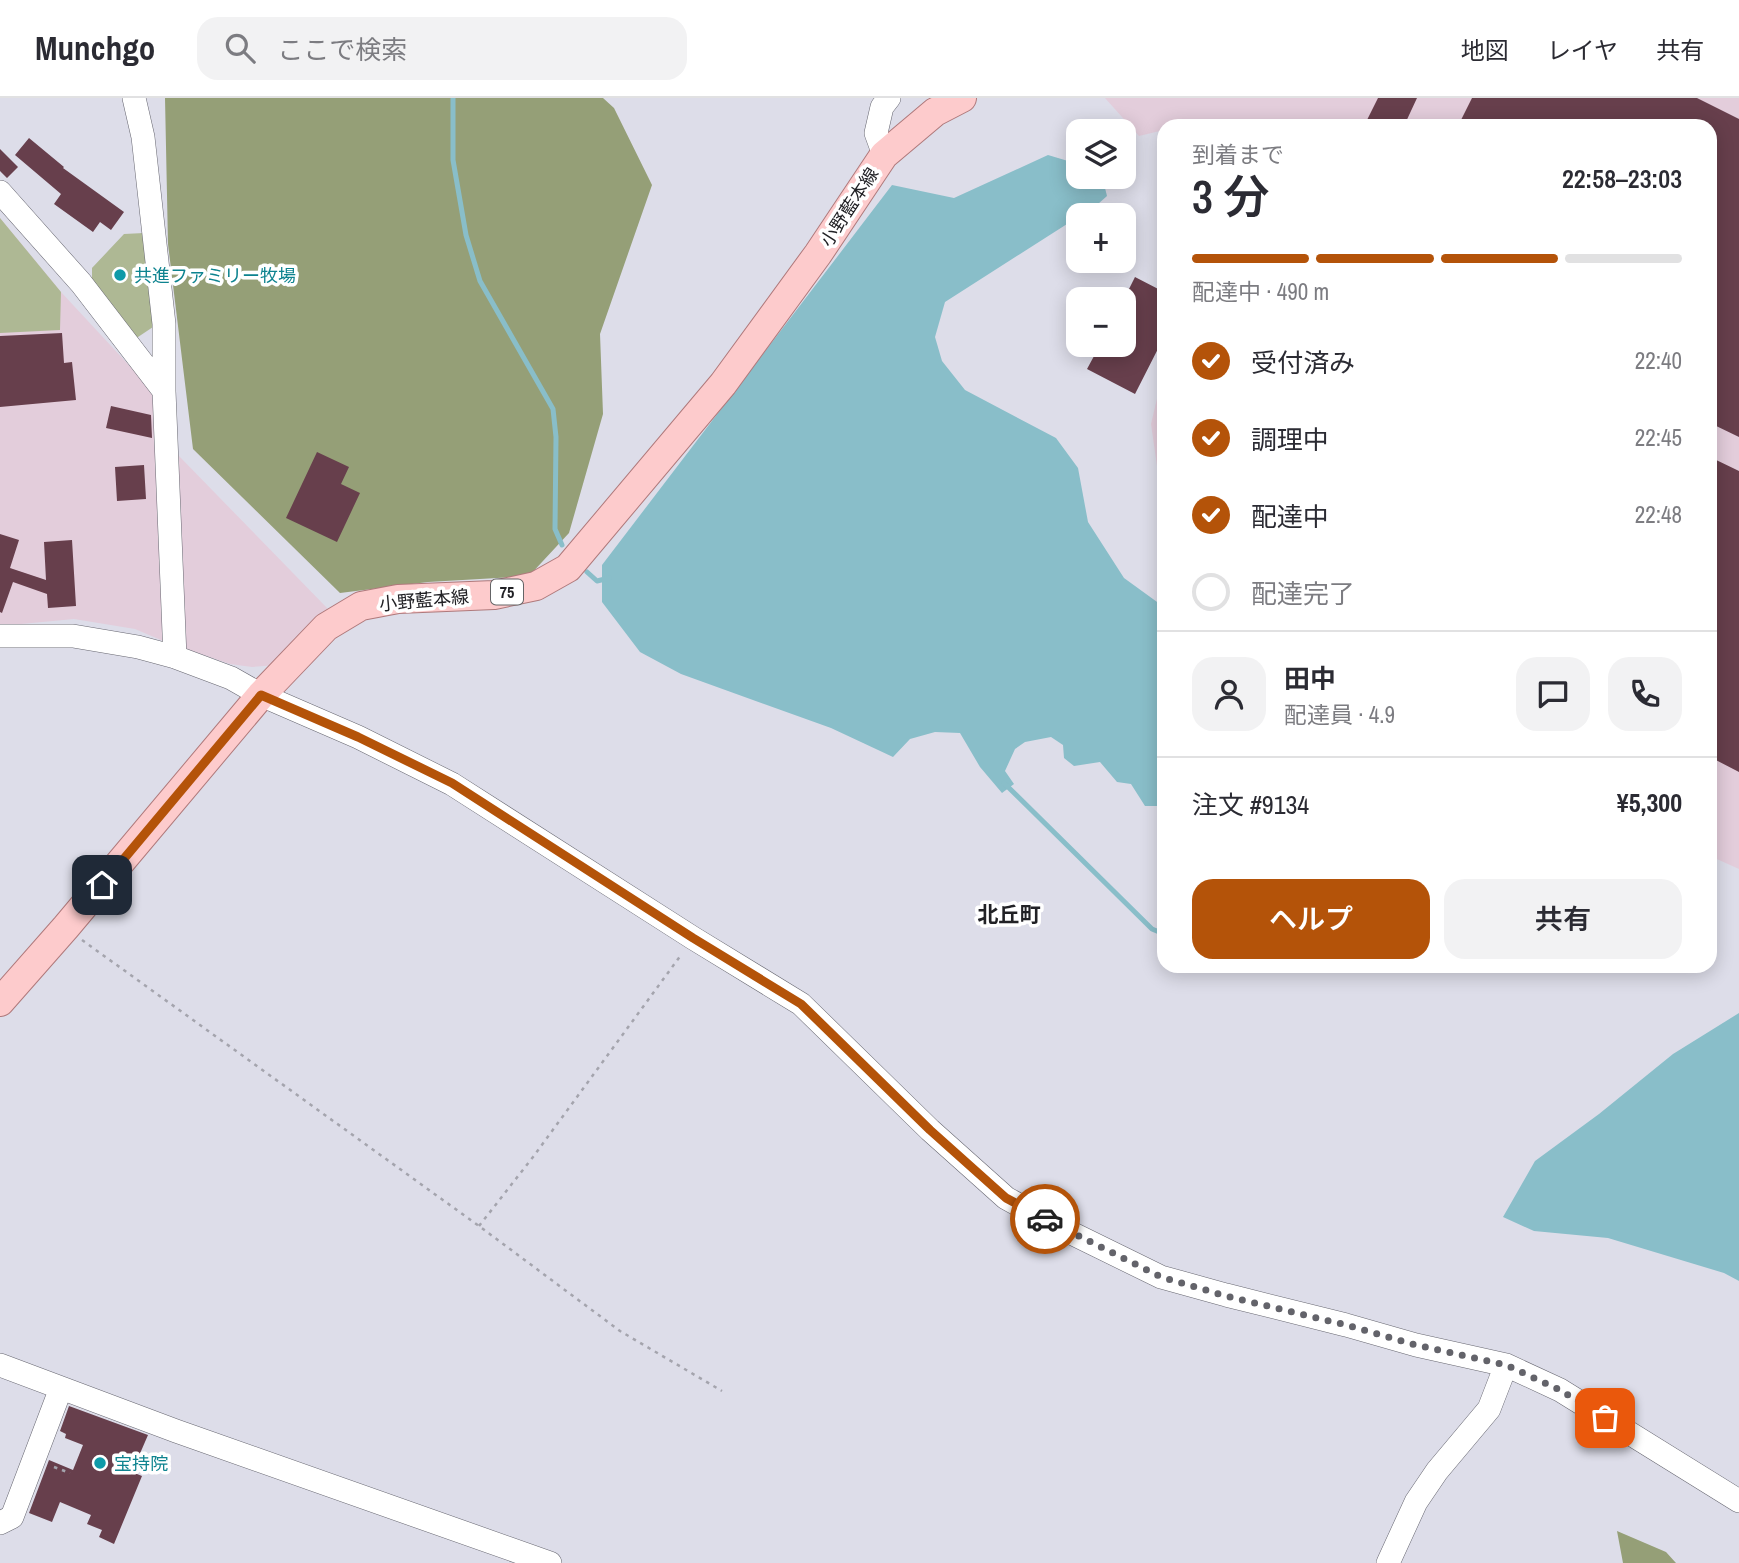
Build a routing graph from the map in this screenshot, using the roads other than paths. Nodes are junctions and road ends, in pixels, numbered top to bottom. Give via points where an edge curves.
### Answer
1 (134, 98) edge
2 (889, 98) edge
3 (962, 98) edge
4 (884, 155) junction
5 (0, 192) edge
6 (164, 391) junction
7 (0, 636) edge
8 (175, 657) junction
9 (261, 695) junction
10 (0, 1002) edge
11 (0, 1365) edge
12 (1506, 1365) junction
13 (61, 1388) junction
14 (1739, 1501) edge
15 (0, 1523) edge
16 (550, 1563) edge
17 (1388, 1563) edge

1 - 6 street via 143,137 164,324
2 - 4 street via 876,133
3 - 4 main road, 小野藍本線 / 75 via 935,112
4 - 9 main road, 小野藍本線 / 75 via 723,384 568,568 536,586 494,595 398,599 361,606 326,627
5 - 6 street via 81,283
6 - 8 street
7 - 8 street via 73,636
8 - 9 street
9 - 10 main road, 小野藍本線 / 75
9 - 12 street via 452,783 801,1004 1006,1198 1055,1225 1161,1277
11 - 13 street
12 - 14 street via 1560,1390
12 - 17 street via 1489,1409 1416,1502
13 - 15 street via 12,1517
13 - 16 street

